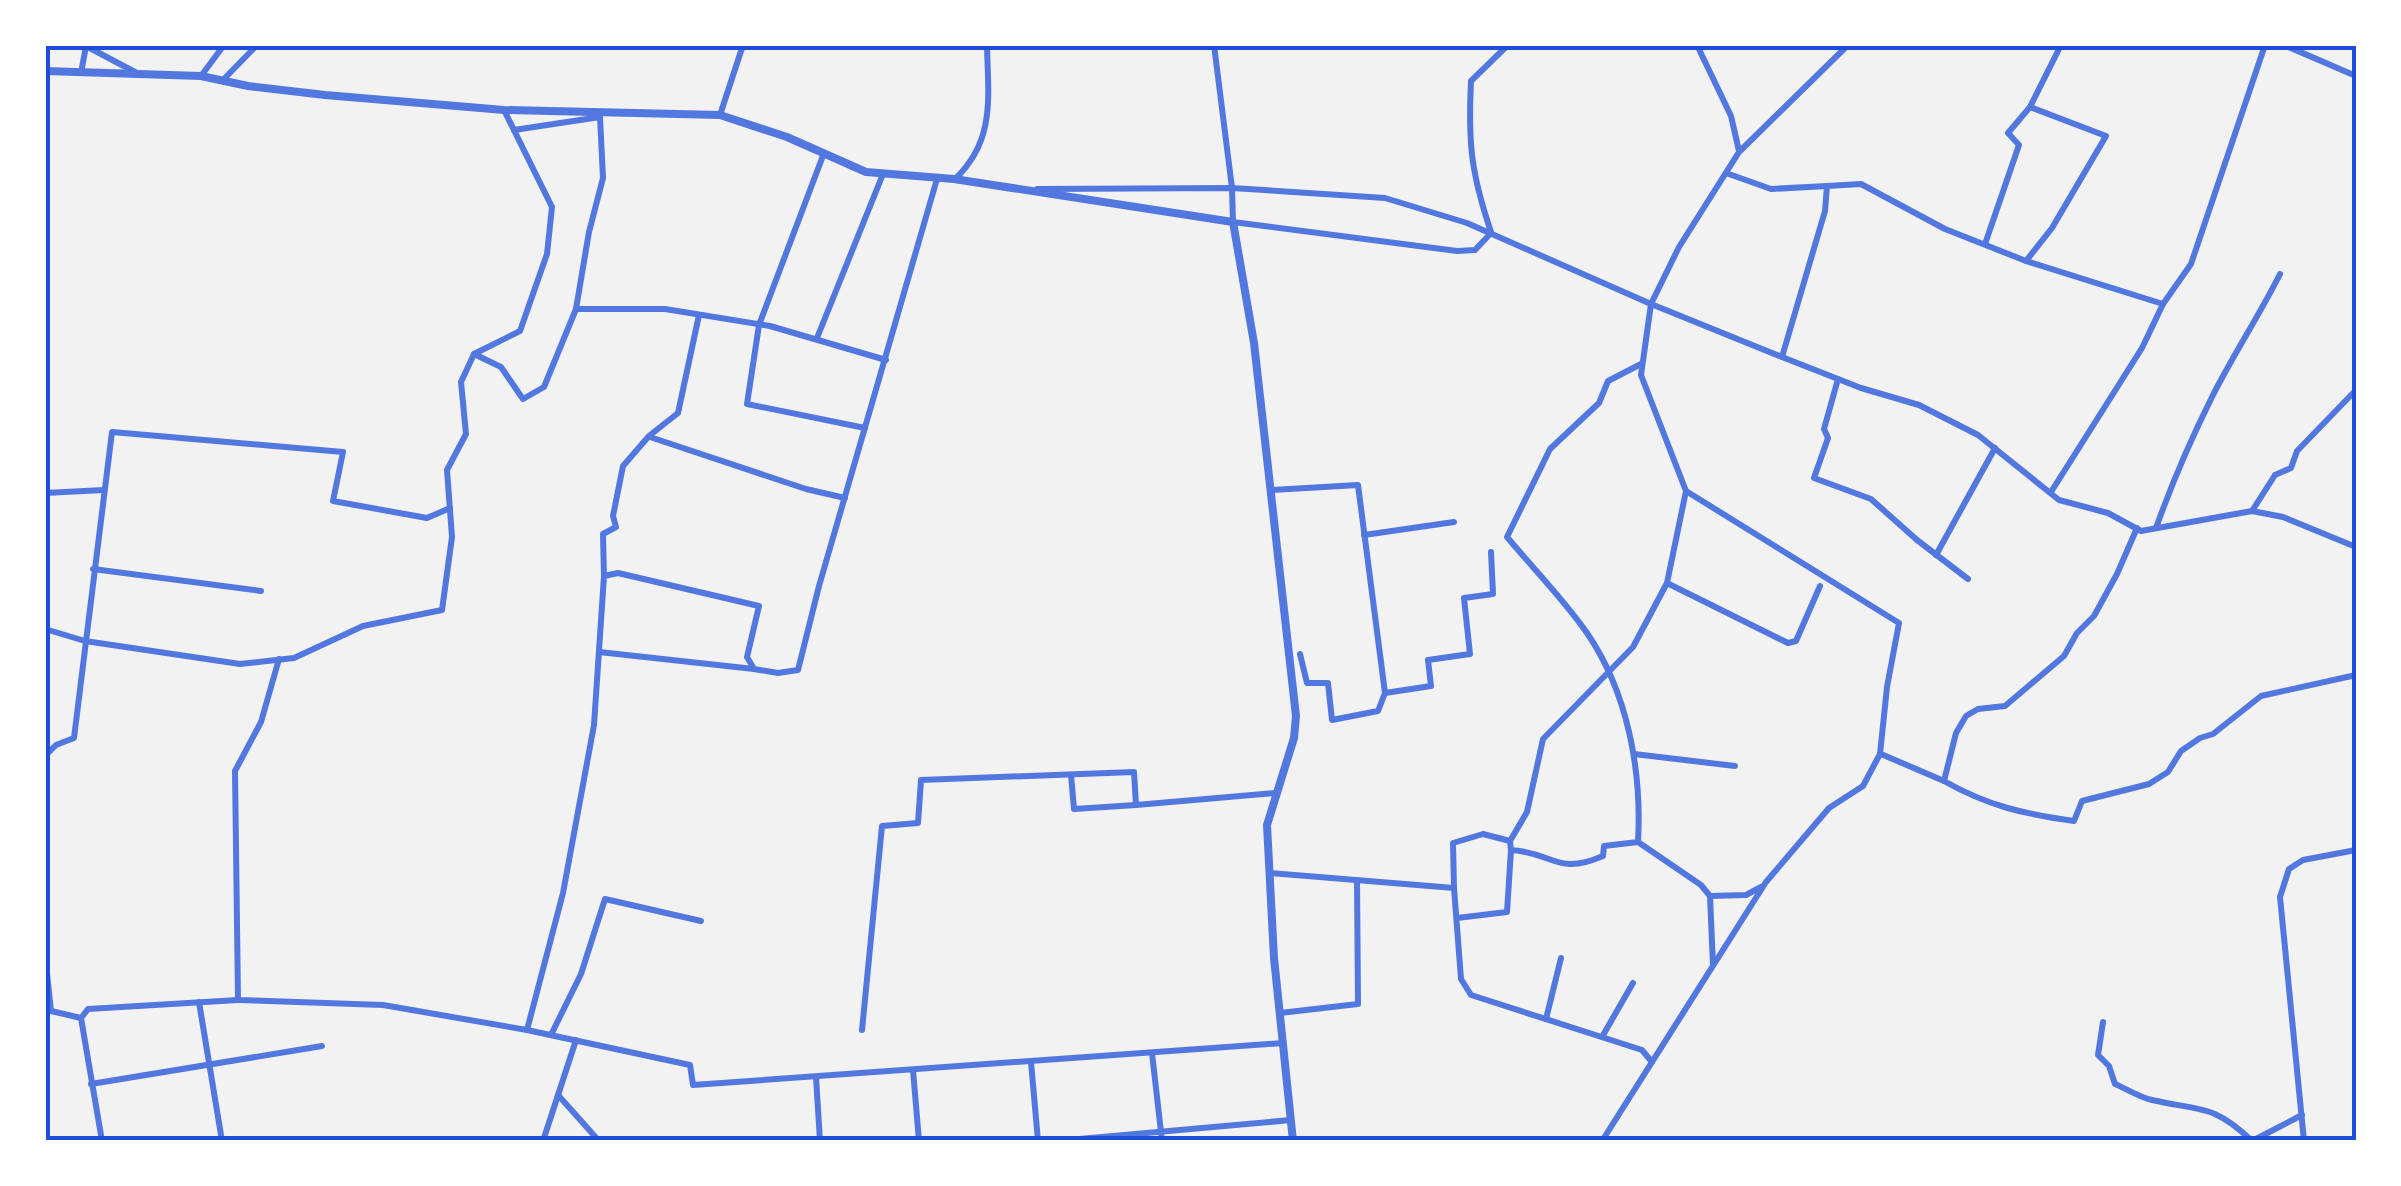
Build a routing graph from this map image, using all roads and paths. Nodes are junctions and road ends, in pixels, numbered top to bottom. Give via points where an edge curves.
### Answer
1 (86, 45) edge
2 (224, 45) edge
3 (257, 45) edge
4 (743, 45) edge
5 (987, 45) edge
6 (1214, 45) edge
7 (1508, 45) edge
8 (1697, 45) edge
9 (1848, 45) edge
10 (2062, 45) edge
11 (2265, 45) edge
12 (2284, 45) edge
13 (45, 71) edge
14 (81, 72) junction
15 (135, 72) junction
16 (202, 76) junction
17 (2356, 76) edge
18 (223, 80) junction
19 (2030, 107) junction
20 (504, 110) junction
21 (720, 115) junction
22 (514, 130) junction
23 (1739, 152) junction
24 (824, 153) junction
25 (1726, 173) junction
26 (883, 174) junction
27 (937, 179) junction
28 (954, 179) junction
29 (1828, 186) junction
30 (1232, 188) junction
31 (1018, 189) junction
32 (1233, 222) junction
33 (1491, 233) junction
34 (1985, 244) junction
35 (2026, 261) junction
36 (2280, 274) dead end
37 (1651, 304) junction
38 (2163, 304) junction
39 (576, 309) junction
40 (698, 315) junction
41 (759, 325) junction
42 (818, 338) junction
43 (474, 354) junction
44 (1782, 356) junction
45 (886, 360) junction
46 (1642, 364) junction
47 (1838, 378) junction
48 (2356, 390) edge
49 (866, 428) junction
50 (649, 436) junction
51 (1995, 448) junction
52 (104, 490) junction
53 (1272, 490) junction
54 (1686, 490) junction
55 (2051, 492) junction
56 (45, 493) edge
57 (845, 498) junction
58 (450, 508) junction
59 (2252, 511) junction
60 (1454, 522) dead end
61 (2137, 528) junction
62 (2156, 528) junction
63 (1364, 535) junction
64 (2356, 547) edge
65 (1491, 552) dead end
66 (1936, 555) junction
67 (93, 568) junction
68 (604, 576) junction
69 (1968, 579) dead end
70 (1667, 582) junction
71 (1820, 586) dead end
72 (261, 591) dead end
73 (45, 629) edge
74 (85, 641) junction
75 (599, 652) junction
76 (1300, 654) dead end
77 (279, 659) junction
78 (754, 668) junction
79 (1609, 672) junction
80 (2356, 675) edge
81 (1385, 694) junction
82 (1634, 754) junction
83 (1880, 754) junction
84 (45, 756) edge
85 (1735, 766) dead end
86 (1071, 776) junction
87 (1944, 780) junction
88 (1275, 794) junction
89 (1136, 805) junction
90 (1638, 842) junction
91 (1510, 846) junction
92 (2356, 850) edge
93 (1270, 872) junction
94 (1357, 880) junction
95 (1764, 886) junction
96 (1454, 888) junction
97 (1710, 896) junction
98 (1457, 918) junction
99 (701, 921) dead end
100 (45, 955) edge
101 (1561, 958) dead end
102 (1713, 966) junction
103 (1634, 983) dead end
104 (238, 1000) junction
105 (199, 1002) junction
106 (1280, 1013) junction
107 (81, 1018) junction
108 (1546, 1018) junction
109 (2103, 1022) dead end
110 (527, 1030) junction
111 (862, 1030) dead end
112 (551, 1035) junction
113 (1602, 1037) junction
114 (576, 1040) junction
115 (1284, 1043) junction
116 (322, 1046) dead end
117 (1152, 1053) junction
118 (1031, 1062) junction
119 (1652, 1062) junction
120 (210, 1065) junction
121 (913, 1070) junction
122 (816, 1077) junction
123 (92, 1084) junction
124 (557, 1094) junction
125 (2302, 1115) junction
126 (1291, 1120) junction
127 (1162, 1136) edge
128 (102, 1141) edge
129 (222, 1141) edge
130 (543, 1141) edge
131 (598, 1141) edge
132 (820, 1141) edge
133 (920, 1141) edge
134 (1038, 1141) edge
135 (1057, 1141) edge
136 (1293, 1141) edge
137 (1602, 1141) edge
138 (1949, 1141) edge
139 (1963, 1141) edge
140 (2252, 1141) edge
141 (2304, 1141) edge

1 - 14 street
1 - 15 street
2 - 16 street
3 - 18 street
4 - 21 street
5 - 28 street via 986,134
6 - 30 street
7 - 33 street via 1471,81 1468,138
8 - 23 street via 1731,116
9 - 23 street
10 - 19 street
11 - 38 street via 2191,264
12 - 17 street
13 - 14 street
14 - 15 street
15 - 16 street
16 - 18 street
18 - 20 street via 324,96
19 - 34 street via 2008,133 2019,145
19 - 35 street via 2106,136
20 - 21 street
20 - 22 street
21 - 24 street
22 - 39 street via 600,117 603,178
22 - 43 street via 552,207 547,254 520,332
23 - 25 street
24 - 26 street
24 - 41 street
25 - 29 street via 1771,189
25 - 37 street
26 - 27 street
26 - 42 street
27 - 28 street
27 - 45 street
28 - 31 street
29 - 34 street via 1861,184
29 - 44 street
30 - 31 street
30 - 32 street
30 - 33 street via 1384,198
31 - 32 street
32 - 33 street via 1457,251 1476,250
32 - 53 street
33 - 37 street
34 - 35 street
35 - 38 street
36 - 62 street via 2212,396
37 - 44 street
37 - 46 street
38 - 55 street
39 - 40 street
39 - 43 street via 544,387 523,399 501,367
40 - 41 street
40 - 50 street via 678,414
41 - 42 street
41 - 49 street via 747,404
42 - 45 street
43 - 58 street via 460,382 466,434 447,470
44 - 47 street
45 - 49 street
46 - 54 street
46 - 79 street via 1608,381 1599,403 1550,448 1507,537 1587,632
47 - 51 street via 1919,405
47 - 66 street via 1814,478 1871,499
48 - 59 street via 2297,451 2290,468 2275,475
49 - 57 street
50 - 57 street
50 - 68 street via 623,466 616,527 603,534
51 - 55 street
51 - 66 street
52 - 56 street
52 - 58 street via 112,432 343,452 333,502 427,518
52 - 67 street
53 - 63 street via 1358,485
53 - 88 street via 1296,716
54 - 70 street
54 - 83 street via 1900,623
55 - 61 street
57 - 78 street via 798,670
58 - 77 street via 442,610 363,626
59 - 62 street
59 - 64 street via 2282,516
60 - 63 street
61 - 62 street
61 - 87 street via 2102,602 2064,656 2005,706 1966,716
63 - 81 street
65 - 81 street via 1493,594 1464,598 1470,654 1428,660 1431,686
66 - 69 street
67 - 72 street
67 - 74 street
68 - 75 street
68 - 78 street via 618,573 759,606 747,657
70 - 71 street via 1788,644 1796,641
70 - 79 street via 1634,647
73 - 74 street
74 - 77 street via 240,664
74 - 84 street via 74,738
75 - 78 street
75 - 110 street via 594,725 563,893
76 - 81 street via 1308,683 1328,683 1332,720 1378,711
77 - 104 street via 262,722 235,771
79 - 82 street
79 - 91 street via 1542,740 1528,812
80 - 87 street via 2261,696 2182,751 2168,772 2150,784 2082,802 2074,821 1999,808
82 - 85 street
82 - 90 street
83 - 87 street
83 - 95 street via 1863,786 1829,808
86 - 89 street via 1074,809
86 - 89 street via 1134,772
86 - 111 street via 921,780 918,823 882,826
88 - 89 street
88 - 93 street via 1267,825
90 - 91 street via 1604,846 1603,856 1580,866
90 - 97 street
91 - 96 street via 1484,834 1453,843
91 - 98 street via 1507,912
92 - 125 street via 2288,869 2280,897
93 - 94 street
93 - 106 street
94 - 96 street
94 - 106 street via 1358,1004
95 - 97 street via 1746,895
95 - 102 street
96 - 98 street
97 - 102 street
98 - 108 street via 1462,979 1471,995
99 - 112 street via 605,899 581,974
100 - 107 street via 52,1010
101 - 108 street
102 - 119 street
103 - 113 street
104 - 105 street
104 - 110 street via 383,1006
105 - 107 street via 88,1009
105 - 120 street
106 - 115 street
107 - 123 street
108 - 113 street
109 - 140 street via 2098,1055 2115,1084 2230,1120
110 - 112 street
112 - 114 street
113 - 119 street via 1642,1050
114 - 122 street via 690,1064 693,1085
114 - 124 street
115 - 117 street
115 - 126 street
116 - 120 street
117 - 118 street
117 - 127 street
118 - 121 street
118 - 134 street
119 - 137 street
120 - 123 street
120 - 129 street
121 - 122 street
121 - 133 street
122 - 132 street
123 - 128 street
124 - 130 street
124 - 131 street
125 - 140 street
125 - 141 street
126 - 127 street
126 - 136 street
127 - 135 street
138 - 139 street

